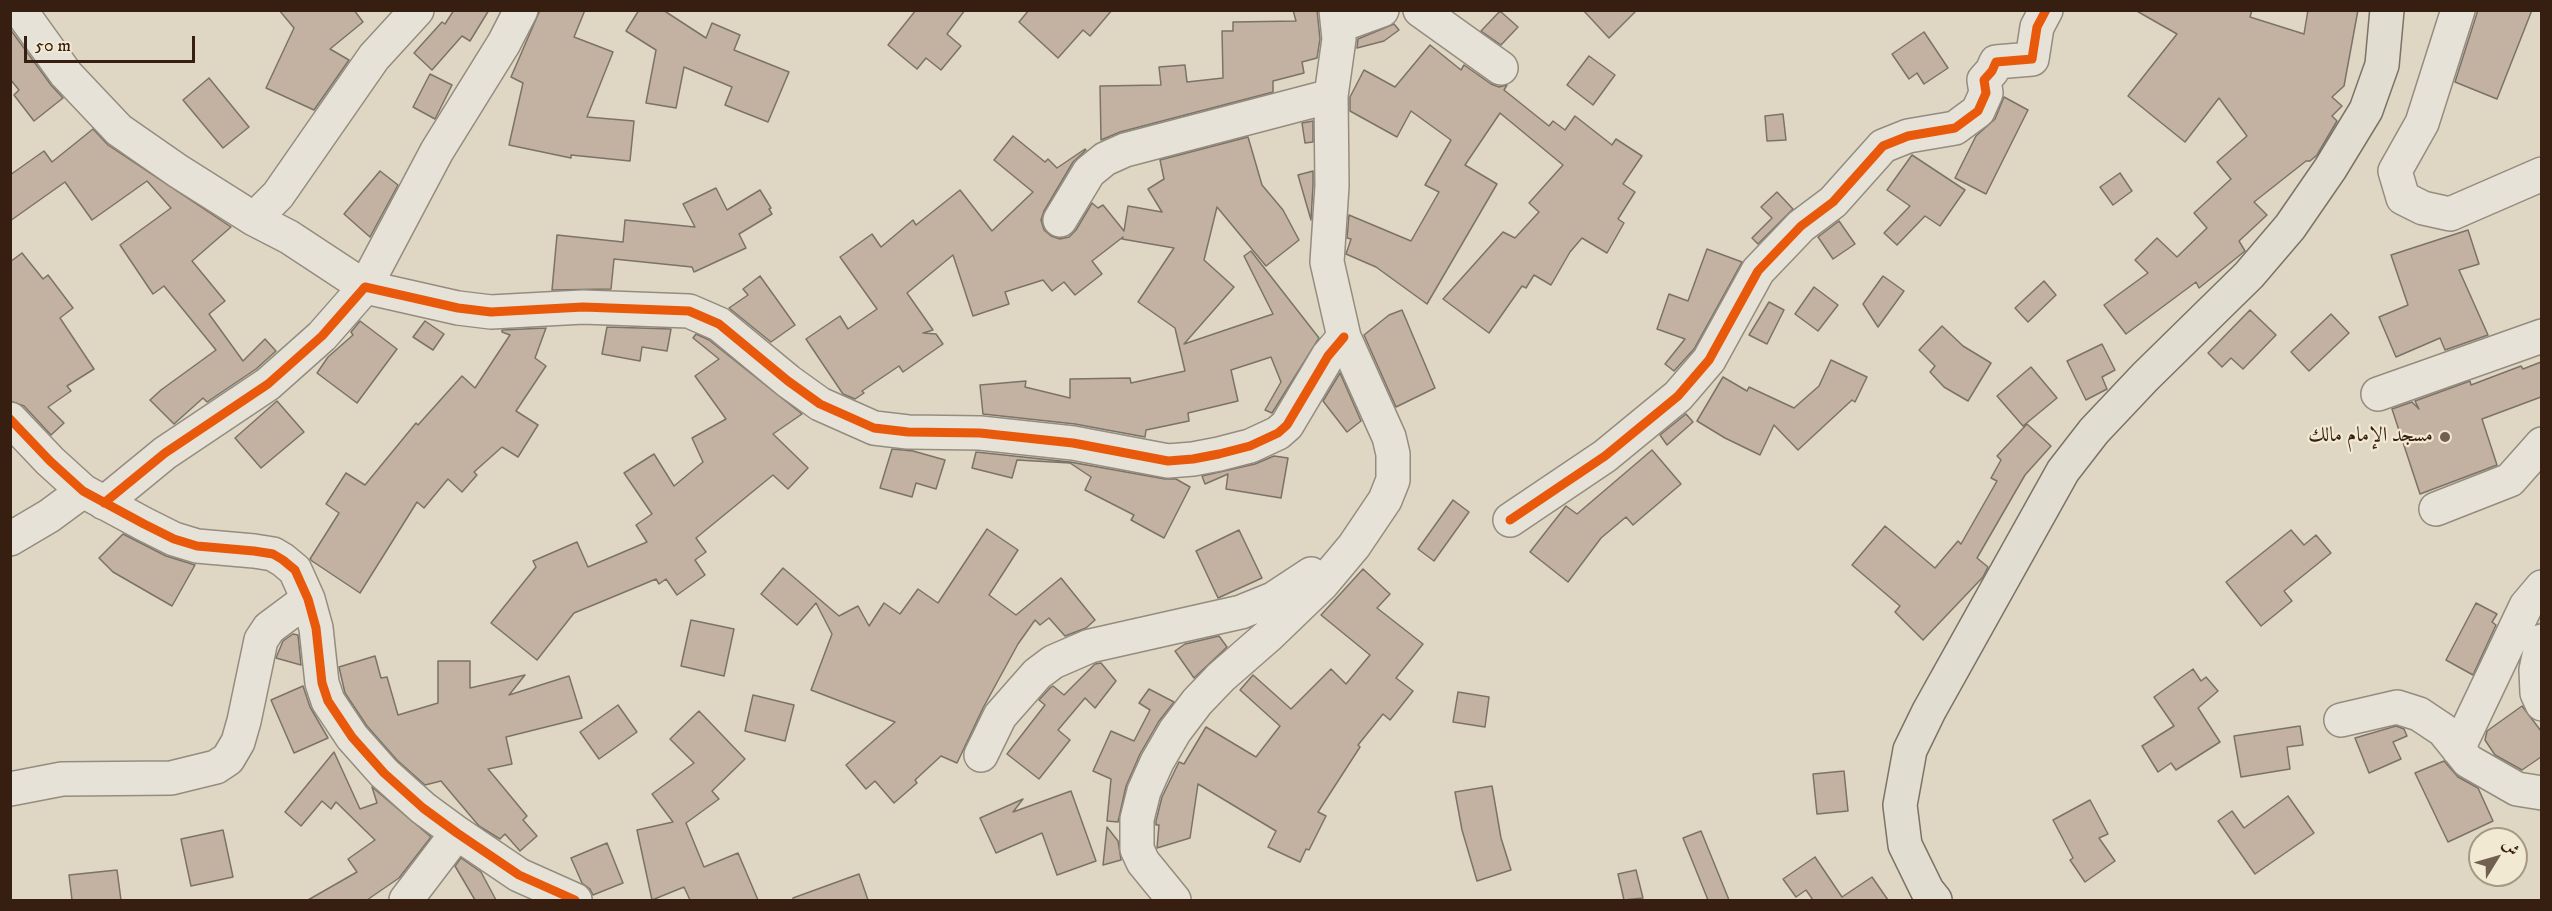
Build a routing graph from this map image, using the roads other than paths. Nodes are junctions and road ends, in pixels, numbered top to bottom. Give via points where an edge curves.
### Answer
1 (20, 10) edge
2 (417, 10) edge
3 (521, 10) edge
4 (1382, 10) edge
5 (1420, 10) edge
6 (2046, 10) edge
7 (2387, 10) edge
8 (2458, 10) edge
9 (1337, 18) edge
10 (1501, 68) dead end
11 (1331, 96) junction
12 (2541, 174) edge
13 (254, 219) junction
14 (1060, 220) dead end
15 (365, 287) junction
16 (1344, 336) junction
17 (2541, 336) edge
18 (2378, 394) dead end
19 (10, 419) edge
20 (2541, 444) edge
21 (94, 497) junction
22 (2436, 508) dead end
23 (1510, 520) dead end
24 (10, 539) edge
25 (1358, 540) junction
26 (2541, 587) edge
27 (308, 598) junction
28 (2541, 641) edge
29 (2541, 704) edge
30 (2341, 720) dead end
31 (2458, 749) junction
32 (981, 755) dead end
33 (10, 789) edge
34 (2541, 793) edge
35 (456, 833) junction
36 (406, 900) edge
37 (575, 900) edge
38 (1174, 900) edge
39 (1935, 900) edge

1 - 13 street via 66,74 119,130
2 - 13 street via 374,57 278,195
3 - 15 street via 437,151
4 - 9 street
5 - 10 street
6 - 23 street via 2037,27 2032,59 1996,62 1984,80 1986,93 1978,111 1955,128 1908,136 1883,146 1833,202 1801,226 1758,271 1709,360 1678,396 1605,456
7 - 39 main road via 2382,65 2366,110 2330,169 2290,227 2249,275 2145,376 2094,430 2063,471 1929,711 1910,750 1900,805 1905,845
8 - 12 street via 2422,123 2395,171 2403,198 2423,208 2450,214
9 - 11 street via 1340,39
11 - 14 street via 1125,150 1105,159 1089,172
11 - 16 street via 1332,186 1327,262
13 - 15 street
15 - 16 street via 491,312 583,307 689,311 719,324 820,404 874,428 1073,443 1168,461 1219,454 1278,434
15 - 21 street via 322,336 268,384
16 - 25 street via 1393,454 1393,480 1385,500
17 - 18 street
19 - 21 street via 50,461
20 - 22 street via 2510,480
21 - 24 street via 49,516
21 - 27 street via 174,539 197,546 273,554 295,570
25 - 32 street via 1295,586 1261,605 1090,646 1053,662 1037,674 1000,716
25 - 38 street via 1323,583 1197,702 1157,762 1137,819 1137,849
26 - 31 street via 2526,606
27 - 33 street via 269,628 261,640 238,742 228,759 216,767 171,778 62,778
27 - 35 street via 316,628 322,683 340,722 384,772
28 - 29 street via 2536,670
30 - 31 street via 2397,707 2419,714 2443,730
31 - 34 street via 2468,761 2517,789
35 - 36 street
35 - 37 street via 519,875

